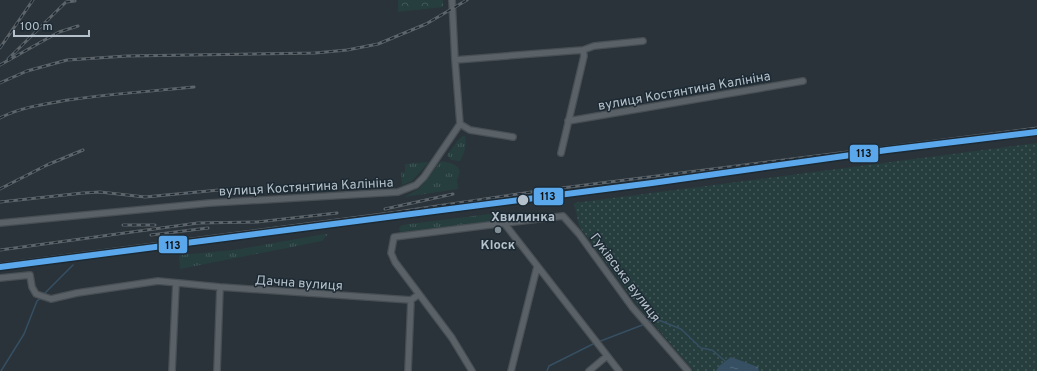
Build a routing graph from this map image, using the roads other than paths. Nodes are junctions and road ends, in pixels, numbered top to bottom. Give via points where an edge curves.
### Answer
1 (452, 0) edge
2 (643, 41) dead end
3 (583, 50) junction
4 (455, 60) junction
5 (803, 81) dead end
6 (568, 121) junction
7 (460, 124) junction
8 (513, 138) dead end
9 (561, 153) dead end
10 (0, 223) edge
11 (504, 223) junction
12 (537, 267) junction
13 (0, 278) edge
14 (176, 283) junction
15 (220, 287) junction
16 (418, 294) junction
17 (411, 300) junction
18 (607, 356) junction
19 (172, 371) edge
20 (216, 371) edge
21 (408, 371) edge
22 (472, 371) edge
23 (511, 371) edge
24 (589, 371) edge
25 (618, 371) edge
26 (688, 371) edge

1 - 4 street
2 - 3 street via 594,46
3 - 4 street
3 - 6 street via 584,56
4 - 7 street
5 - 6 street, вулиця Костянтина Калініна
6 - 9 street
7 - 8 street via 470,130
7 - 10 street, вулиця Костянтина Калініна via 424,177 416,185 398,192 210,203
11 - 12 street
11 - 16 street via 394,237 391,253
11 - 26 street, Гуківська вулиця via 563,216 632,307
12 - 18 street
12 - 23 street
13 - 14 street, Дачна вулиця via 30,275 32,287 40,296 51,299 158,281
14 - 15 street, Дачна вулиця
14 - 19 street
15 - 17 street, Дачна вулиця
15 - 20 street
16 - 17 street
16 - 22 street via 452,338
17 - 21 street
18 - 24 street
18 - 25 street

